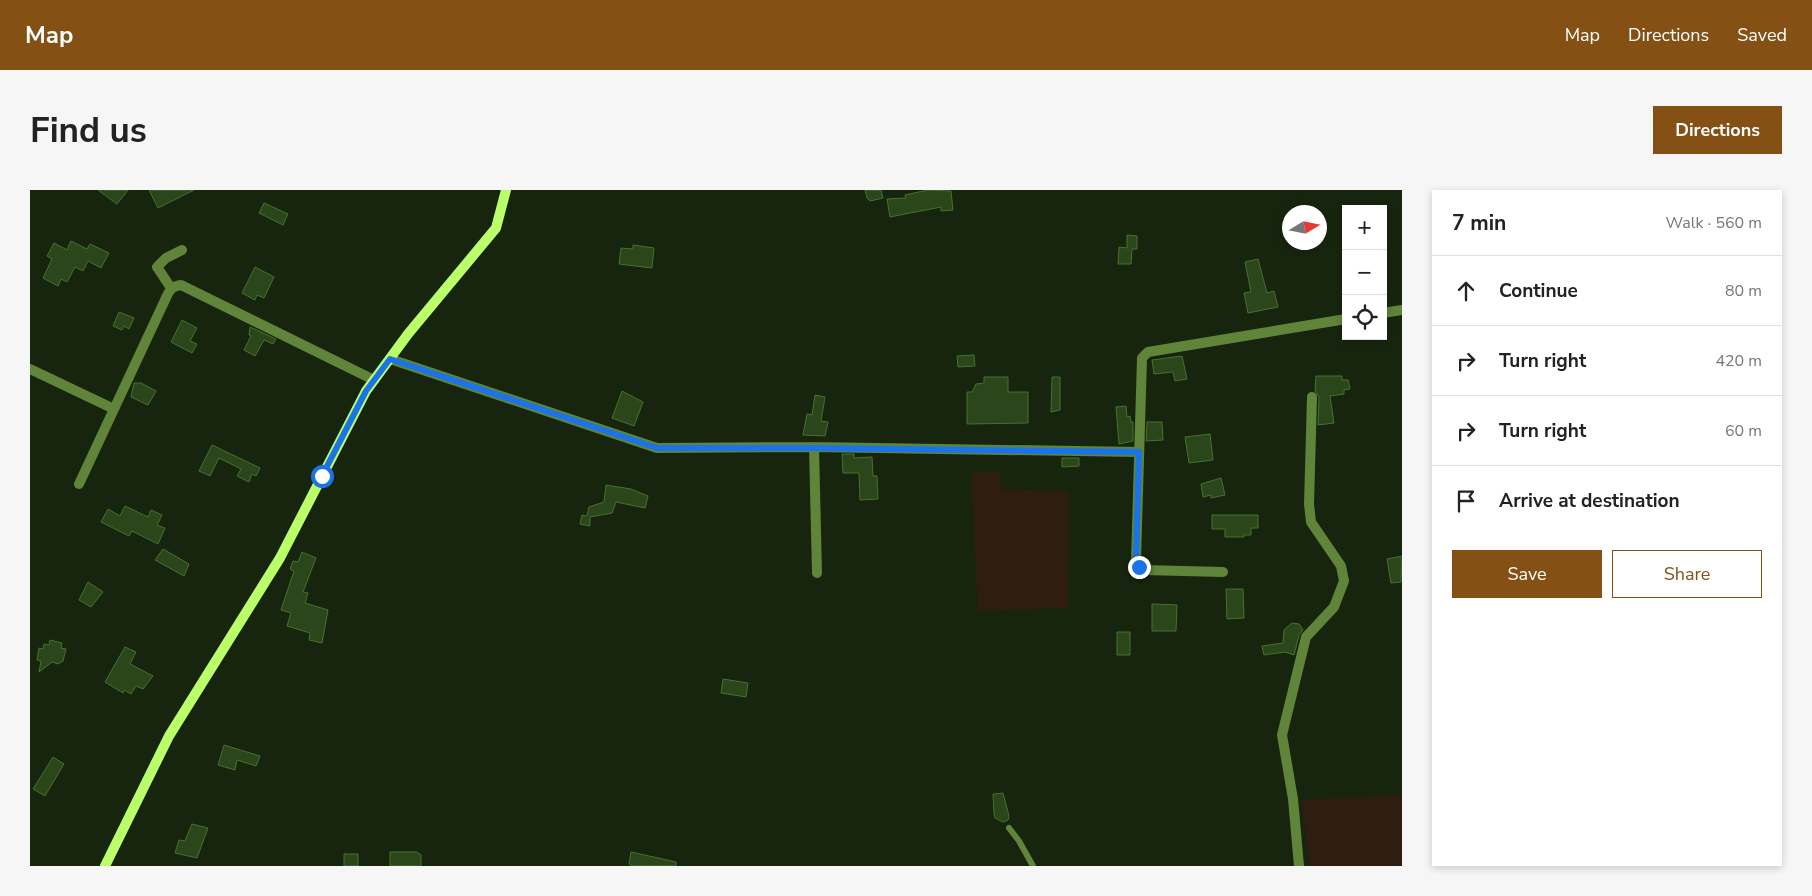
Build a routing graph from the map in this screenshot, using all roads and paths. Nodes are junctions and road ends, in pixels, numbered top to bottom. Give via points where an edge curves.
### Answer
1 (506, 190) edge
2 (182, 250) dead end
3 (171, 288) junction
4 (1402, 310) edge
5 (1387, 312) edge
6 (1342, 320) edge
7 (390, 359) junction
8 (30, 369) edge
9 (374, 380) junction
10 (1312, 397) dead end
11 (114, 409) junction
12 (814, 448) junction
13 (1139, 452) junction
14 (79, 484) dead end
15 (1223, 572) dead end
16 (816, 573) dead end
17 (1009, 828) dead end
18 (105, 866) edge
19 (1033, 866) edge
20 (1299, 866) edge

1 - 7 street via 496,228
2 - 3 street via 157,267
3 - 9 street via 181,285
3 - 11 street
4 - 5 street
6 - 13 street via 1144,354 1141,362
7 - 9 street
7 - 12 street via 657,448
8 - 11 street
9 - 18 street via 280,558 169,736
10 - 20 street via 1311,522 1341,566 1344,581 1334,607 1306,637 1282,736 1293,799
11 - 14 street
12 - 13 street
12 - 16 street
13 - 15 street via 1136,561 1139,567 1143,570
17 - 19 lane

